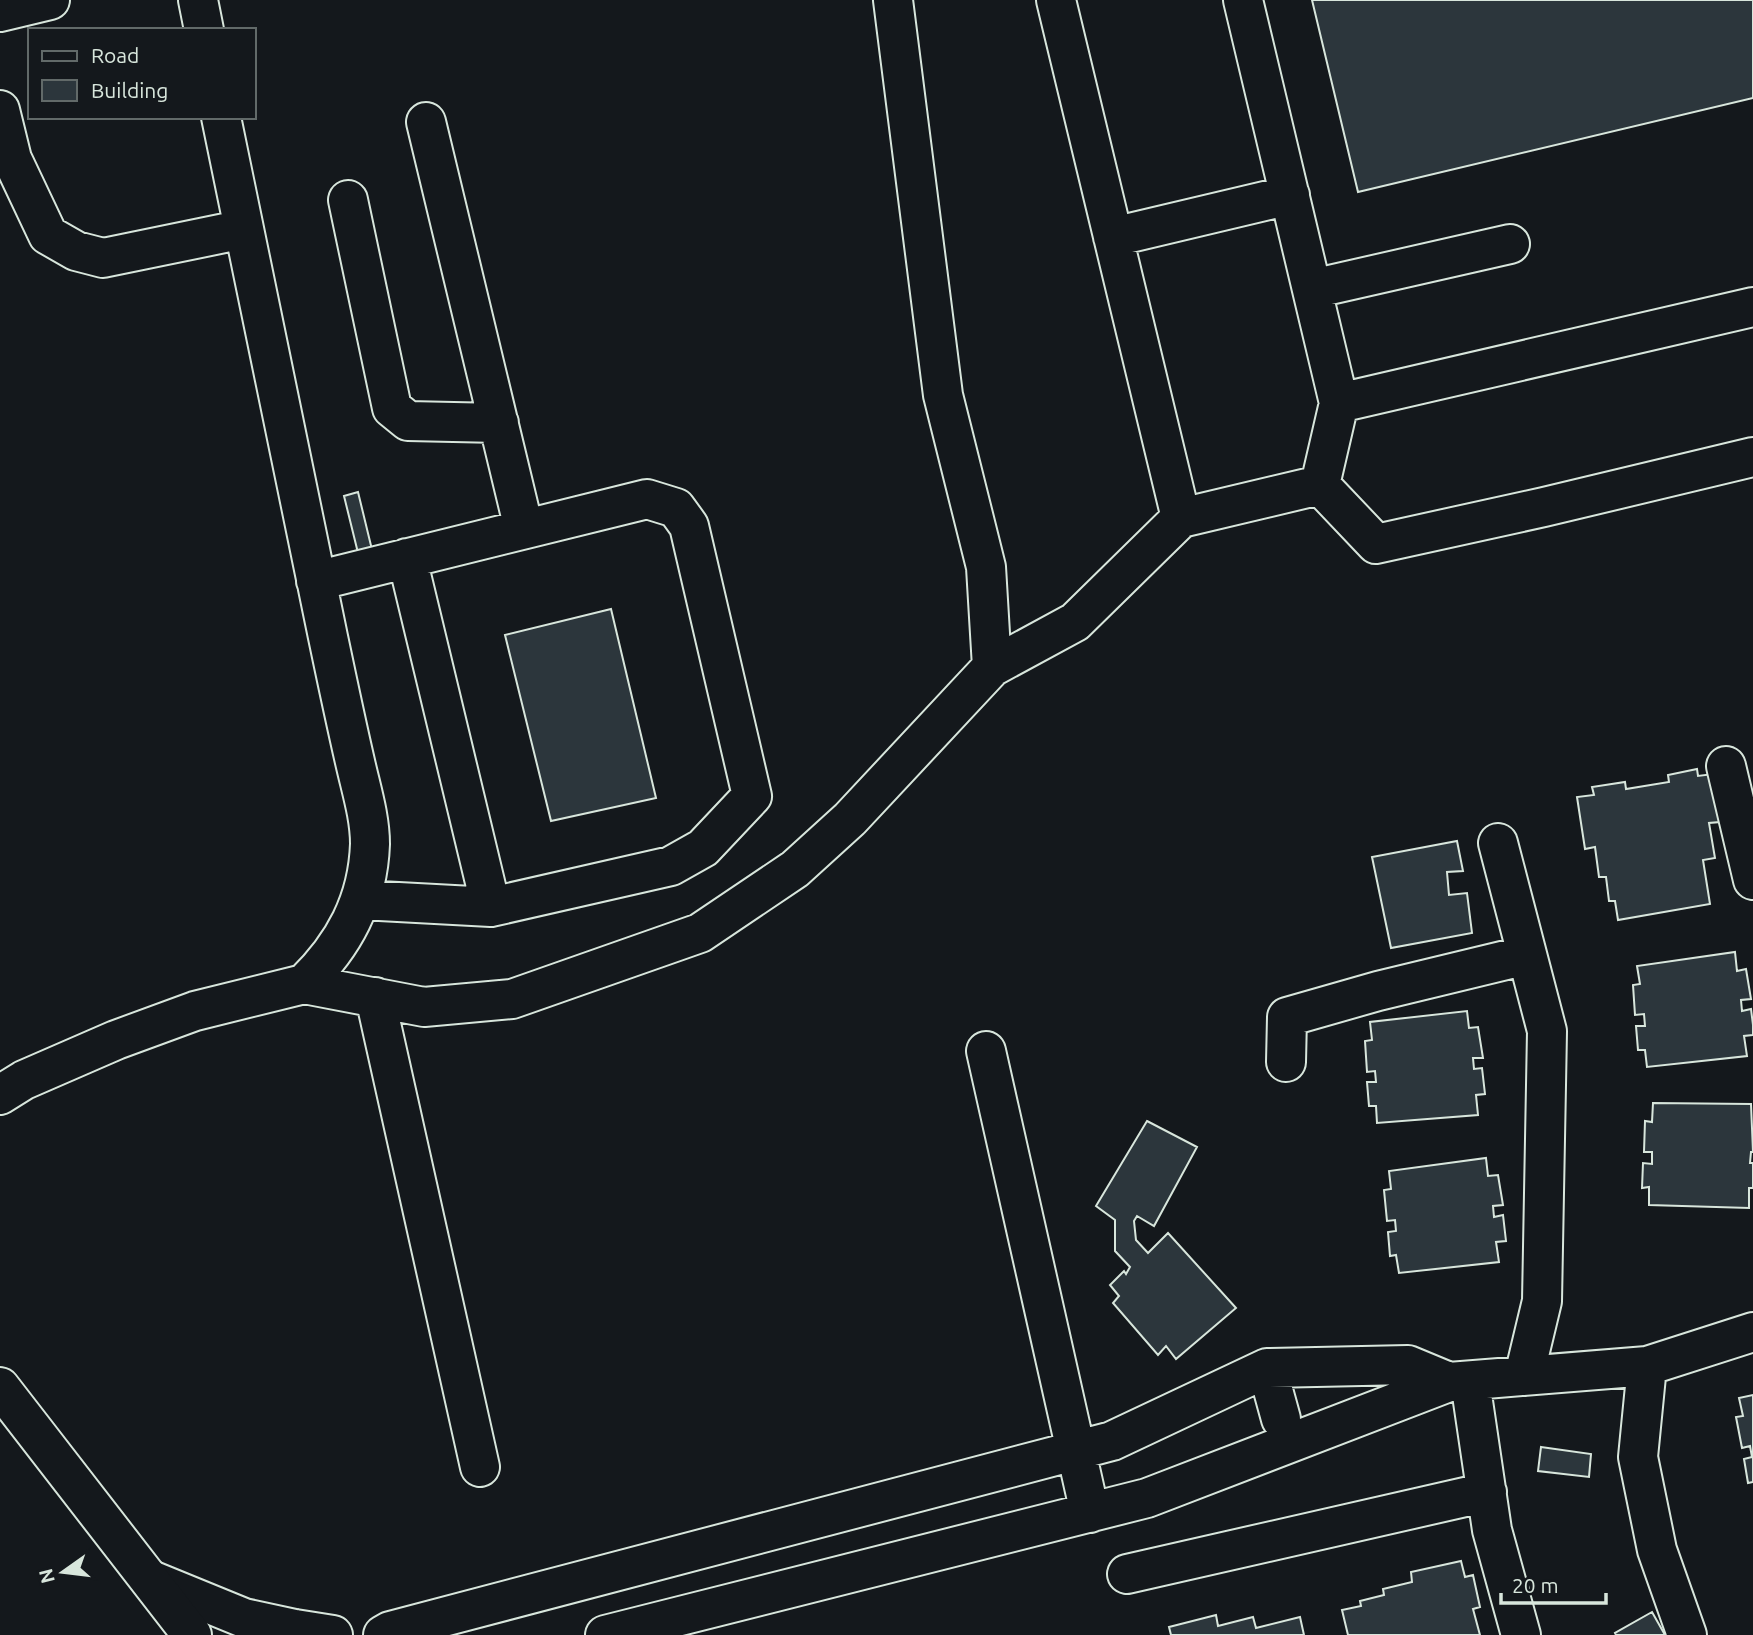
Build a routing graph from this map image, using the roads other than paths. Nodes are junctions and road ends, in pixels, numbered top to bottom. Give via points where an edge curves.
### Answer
1 (50, 0) edge
2 (198, 0) edge
3 (892, 0) edge
4 (1056, 0) edge
5 (1243, 0) edge
6 (0, 12) edge
7 (204, 28) edge
8 (0, 110) edge
9 (222, 119) edge
10 (426, 122) dead end
11 (1290, 195) junction
12 (348, 200) dead end
13 (244, 229) junction
14 (1112, 237) junction
15 (1510, 244) dead end
16 (1312, 289) junction
17 (1753, 307) edge
18 (1339, 403) junction
19 (499, 424) junction
20 (1753, 457) edge
21 (1320, 485) junction
22 (1181, 518) junction
23 (524, 529) junction
24 (407, 558) junction
25 (316, 581) junction
26 (992, 667) junction
27 (1726, 766) dead end
28 (1498, 843) dead end
29 (1753, 880) edge
30 (361, 900) junction
31 (491, 907) junction
32 (1527, 955) junction
33 (304, 984) junction
34 (375, 997) junction
35 (986, 1051) dead end
36 (1286, 1062) dead end
37 (0, 1095) edge
38 (1753, 1332) edge
39 (1647, 1366) junction
40 (1267, 1368) junction
41 (1524, 1376) junction
42 (1460, 1381) junction
43 (0, 1387) edge
44 (1281, 1419) junction
45 (1340, 1424) junction
46 (1077, 1450) junction
47 (480, 1467) dead end
48 (1487, 1492) junction
49 (1161, 1493) junction
50 (1090, 1513) junction
51 (719, 1544) junction
52 (1127, 1574) dead end
53 (151, 1580) junction
54 (735, 1604) junction
55 (377, 1634) edge
56 (192, 1635) edge
57 (333, 1635) edge
58 (605, 1635) edge
59 (1521, 1635) edge
60 (1687, 1635) edge

1 - 6 street
2 - 7 street
3 - 26 street via 943,395 986,567
4 - 14 street
5 - 11 street
8 - 13 street via 12,159 48,234 76,251 103,258
9 - 13 street
10 - 19 street
11 - 14 street
11 - 16 street
12 - 19 street via 392,408 408,421
13 - 25 street
14 - 22 street
15 - 16 street
16 - 18 street
17 - 18 street
18 - 21 street
19 - 23 street
20 - 21 street via 1376,544
21 - 22 street
22 - 26 street via 1075,622
23 - 24 street
23 - 31 street via 647,499 676,508 689,526 752,796 703,848 671,866
24 - 25 street
24 - 31 street
25 - 30 street via 367,814 370,843
26 - 34 street via 841,827 795,869 700,933 512,999 424,1006
27 - 29 street
28 - 32 street
30 - 31 street
30 - 33 street via 338,946
32 - 36 street via 1287,1017
32 - 41 street via 1547,1031 1542,1300
33 - 34 street
33 - 37 street via 195,1011 116,1040
34 - 47 street
35 - 46 street
38 - 39 street
39 - 41 street
39 - 60 street via 1638,1457 1657,1550
40 - 42 street via 1408,1365
40 - 44 street
40 - 46 street via 1112,1441
41 - 42 street
42 - 45 street
42 - 48 street
43 - 53 street
44 - 45 street
44 - 49 street
45 - 49 street
46 - 50 street
46 - 51 street
48 - 52 street
48 - 59 street via 1492,1530
49 - 50 street
50 - 54 street
51 - 54 street
51 - 55 street
53 - 56 street
53 - 57 street via 244,1618
54 - 58 street

